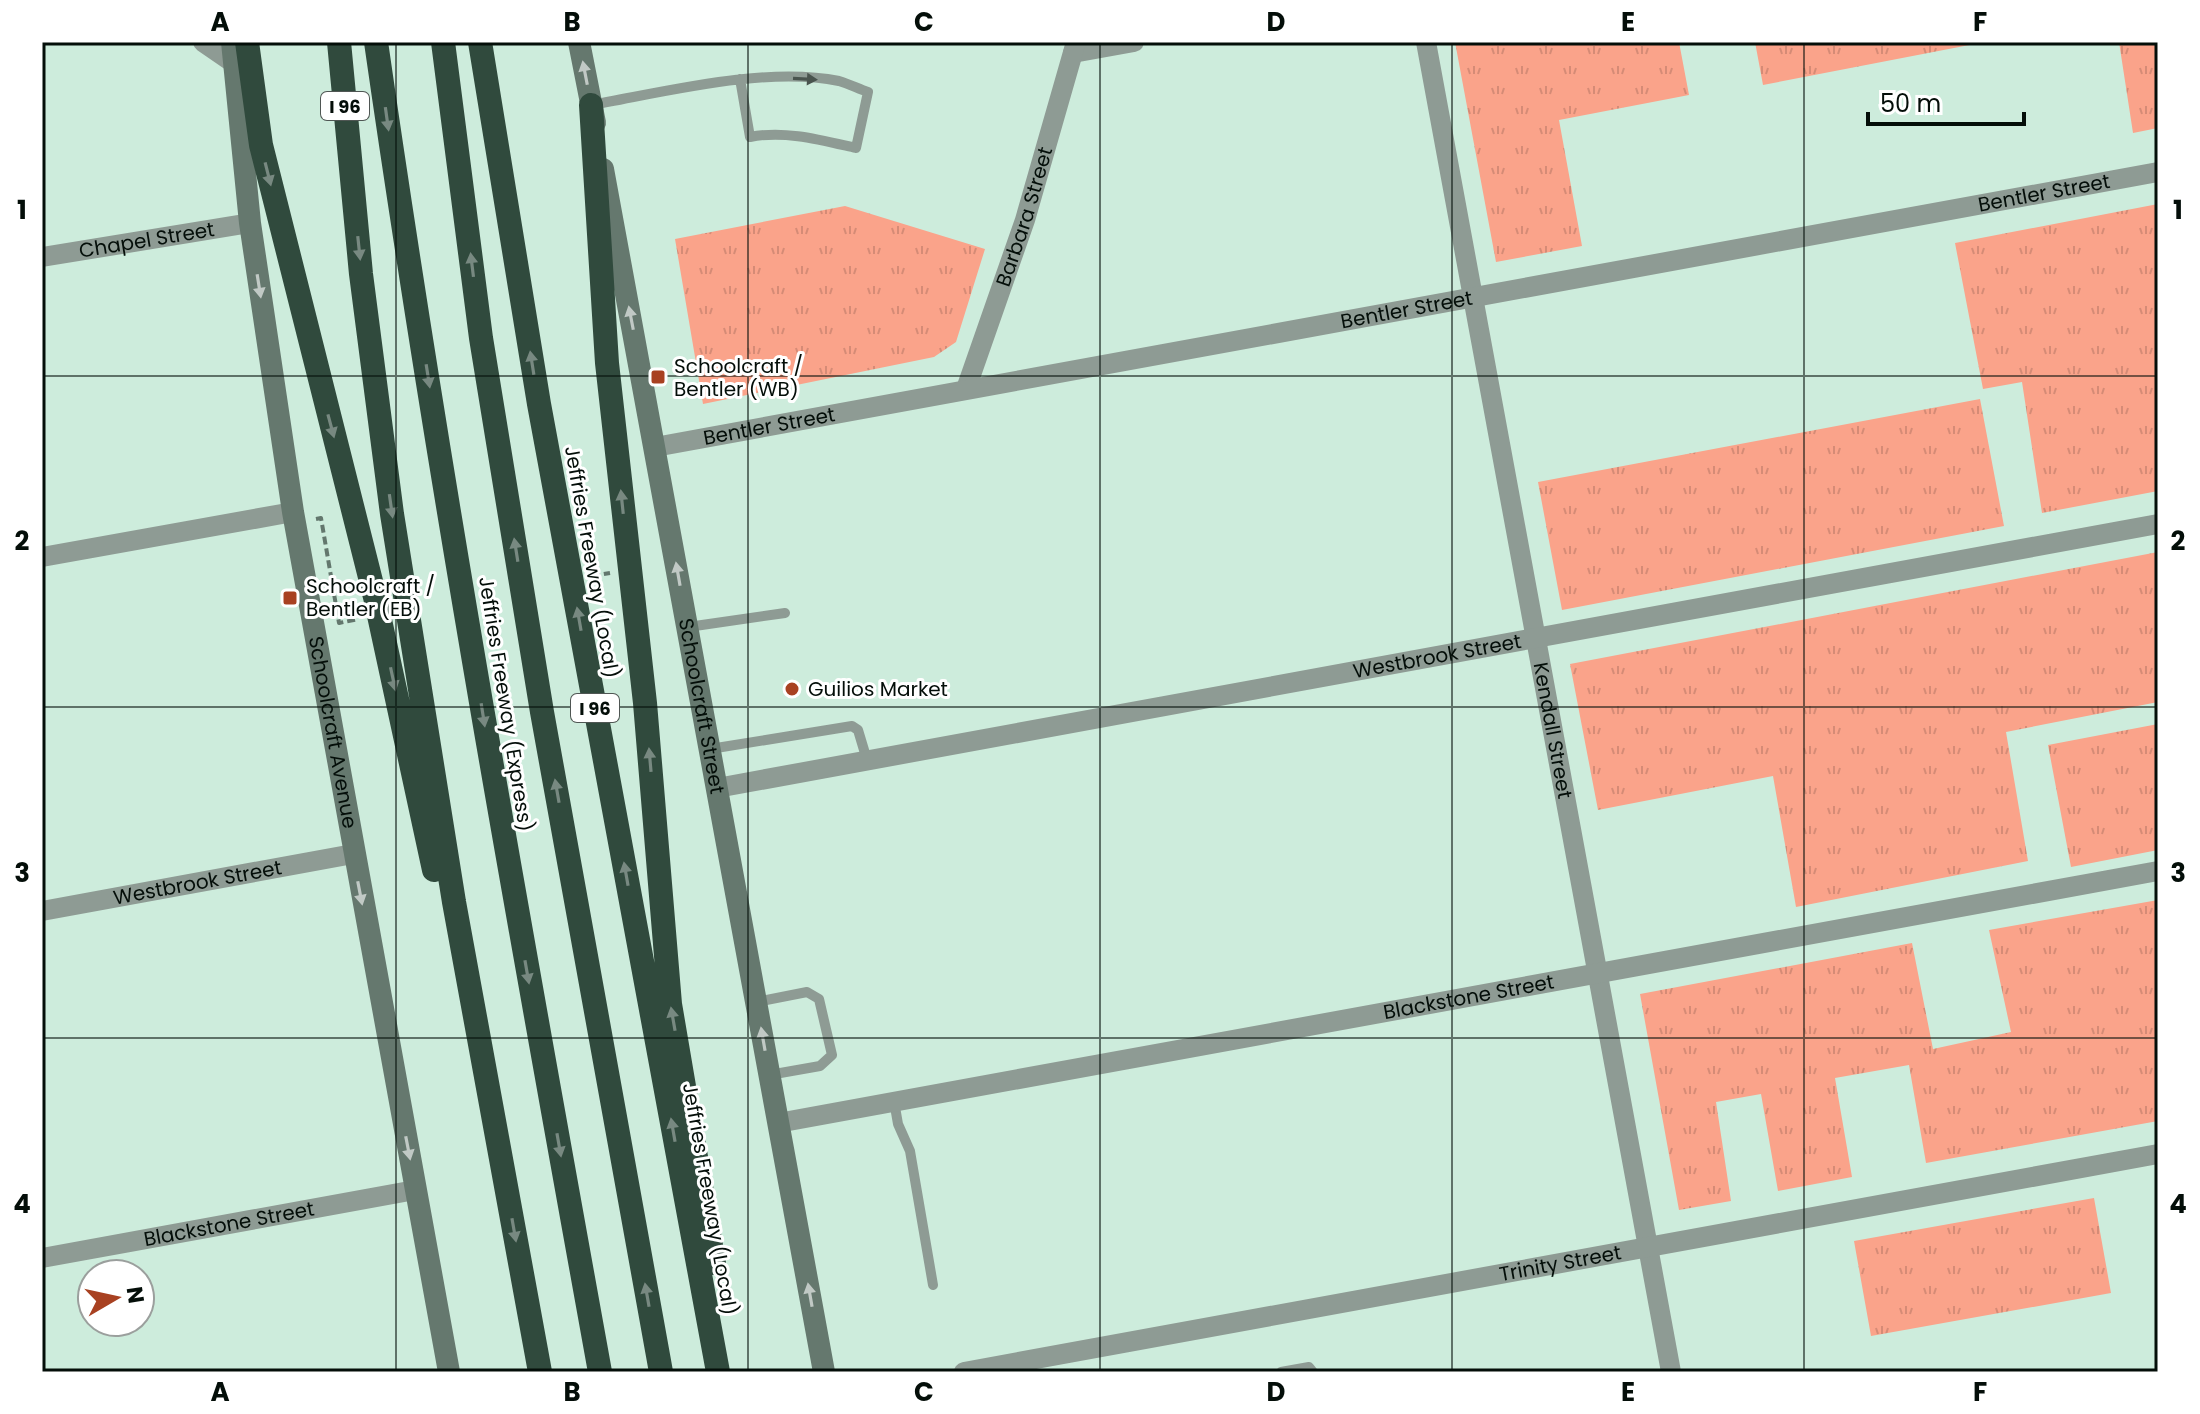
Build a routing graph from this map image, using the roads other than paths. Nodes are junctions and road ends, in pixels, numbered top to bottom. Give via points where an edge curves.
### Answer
1 (203, 42) edge
2 (247, 42) edge
3 (339, 42) edge
4 (376, 42) edge
5 (443, 42) edge
6 (480, 42) edge
7 (579, 42) edge
8 (1134, 42) edge
9 (1426, 42) edge
10 (1074, 48) edge
11 (233, 53) edge
12 (740, 79) junction
13 (591, 105) junction
14 (2158, 172) edge
15 (250, 223) junction
16 (42, 257) edge
17 (1473, 297) junction
18 (966, 389) junction
19 (655, 447) junction
20 (303, 516) junction
21 (2158, 524) edge
22 (42, 557) edge
23 (785, 613) dead end
24 (688, 627) junction
25 (1537, 640) junction
26 (710, 749) junction
27 (867, 760) junction
28 (717, 788) junction
29 (353, 854) junction
30 (2158, 871) edge
31 (42, 911) edge
32 (1597, 973) junction
33 (756, 1002) junction
34 (485, 1071) junction
35 (769, 1075) junction
36 (894, 1101) junction
37 (778, 1123) junction
38 (2158, 1154) edge
39 (415, 1190) junction
40 (1649, 1249) junction
41 (42, 1258) edge
42 (933, 1285) dead end
43 (449, 1372) edge
44 (540, 1372) edge
45 (600, 1372) edge
46 (661, 1372) edge
47 (718, 1372) edge
48 (733, 1372) edge
49 (824, 1372) edge
50 (964, 1372) edge
51 (1281, 1372) edge
52 (1313, 1372) edge
53 (1671, 1372) edge

1 - 11 street
2 -> 34 highway via 261,145 375,597 447,930
3 -> 34 highway, I 96 via 392,514
4 -> 45 highway, Jeffries Freeway (Express) / I 96 via 504,842
46 -> 5 highway, Jeffries Freeway (Express) / I 96 via 542,712 484,354
47 -> 6 highway, Jeffries Freeway (Local) / I 96 via 539,404
13 -> 7 main road, Schoolcraft Street
8 - 10 street
9 - 17 street, Kendall Street
10 - 18 street, Barbara Street via 1025,220
11 - 15 main road, Schoolcraft Avenue
12 -> 12 lane via 839,81 868,92 856,148 813,138 750,137
12 - 13 lane
19 -> 13 main road, Schoolcraft Street
48 -> 13 highway via 670,1004 645,703 607,363
14 - 17 street, Bentler Street
15 - 16 street, Chapel Street
15 -> 20 main road, Schoolcraft Avenue
17 - 18 street, Bentler Street
17 - 25 street, Kendall Street
18 - 19 street, Bentler Street
24 -> 19 main road, Schoolcraft Street
20 - 22 street
20 - 29 main road, Schoolcraft Avenue
21 - 25 street, Westbrook Street
23 - 24 lane
24 - 26 main road, Schoolcraft Street
25 - 27 street, Westbrook Street
25 - 32 street, Kendall Street
26 - 27 lane via 852,726
26 - 28 main road, Schoolcraft Street
27 - 28 street, Westbrook Street
28 - 33 main road, Schoolcraft Street
29 - 31 street, Westbrook Street
29 -> 39 main road, Schoolcraft Avenue
30 - 32 street, Blackstone Street
32 - 36 street, Blackstone Street
32 - 40 street, Kendall Street
35 -> 33 main road, Schoolcraft Street
33 - 35 lane via 807,992 819,999 832,1055 820,1066
34 -> 44 highway, I 96
35 - 37 main road, Schoolcraft Street
36 - 37 street, Blackstone Street
36 - 42 lane via 910,1151
49 -> 37 main road, Schoolcraft Street
38 - 40 street, Trinity Street
39 - 41 street, Blackstone Street
39 - 43 main road, Schoolcraft Avenue
40 - 50 street, Trinity Street
40 - 53 street, Kendall Street
51 - 52 lane via 1309,1367

